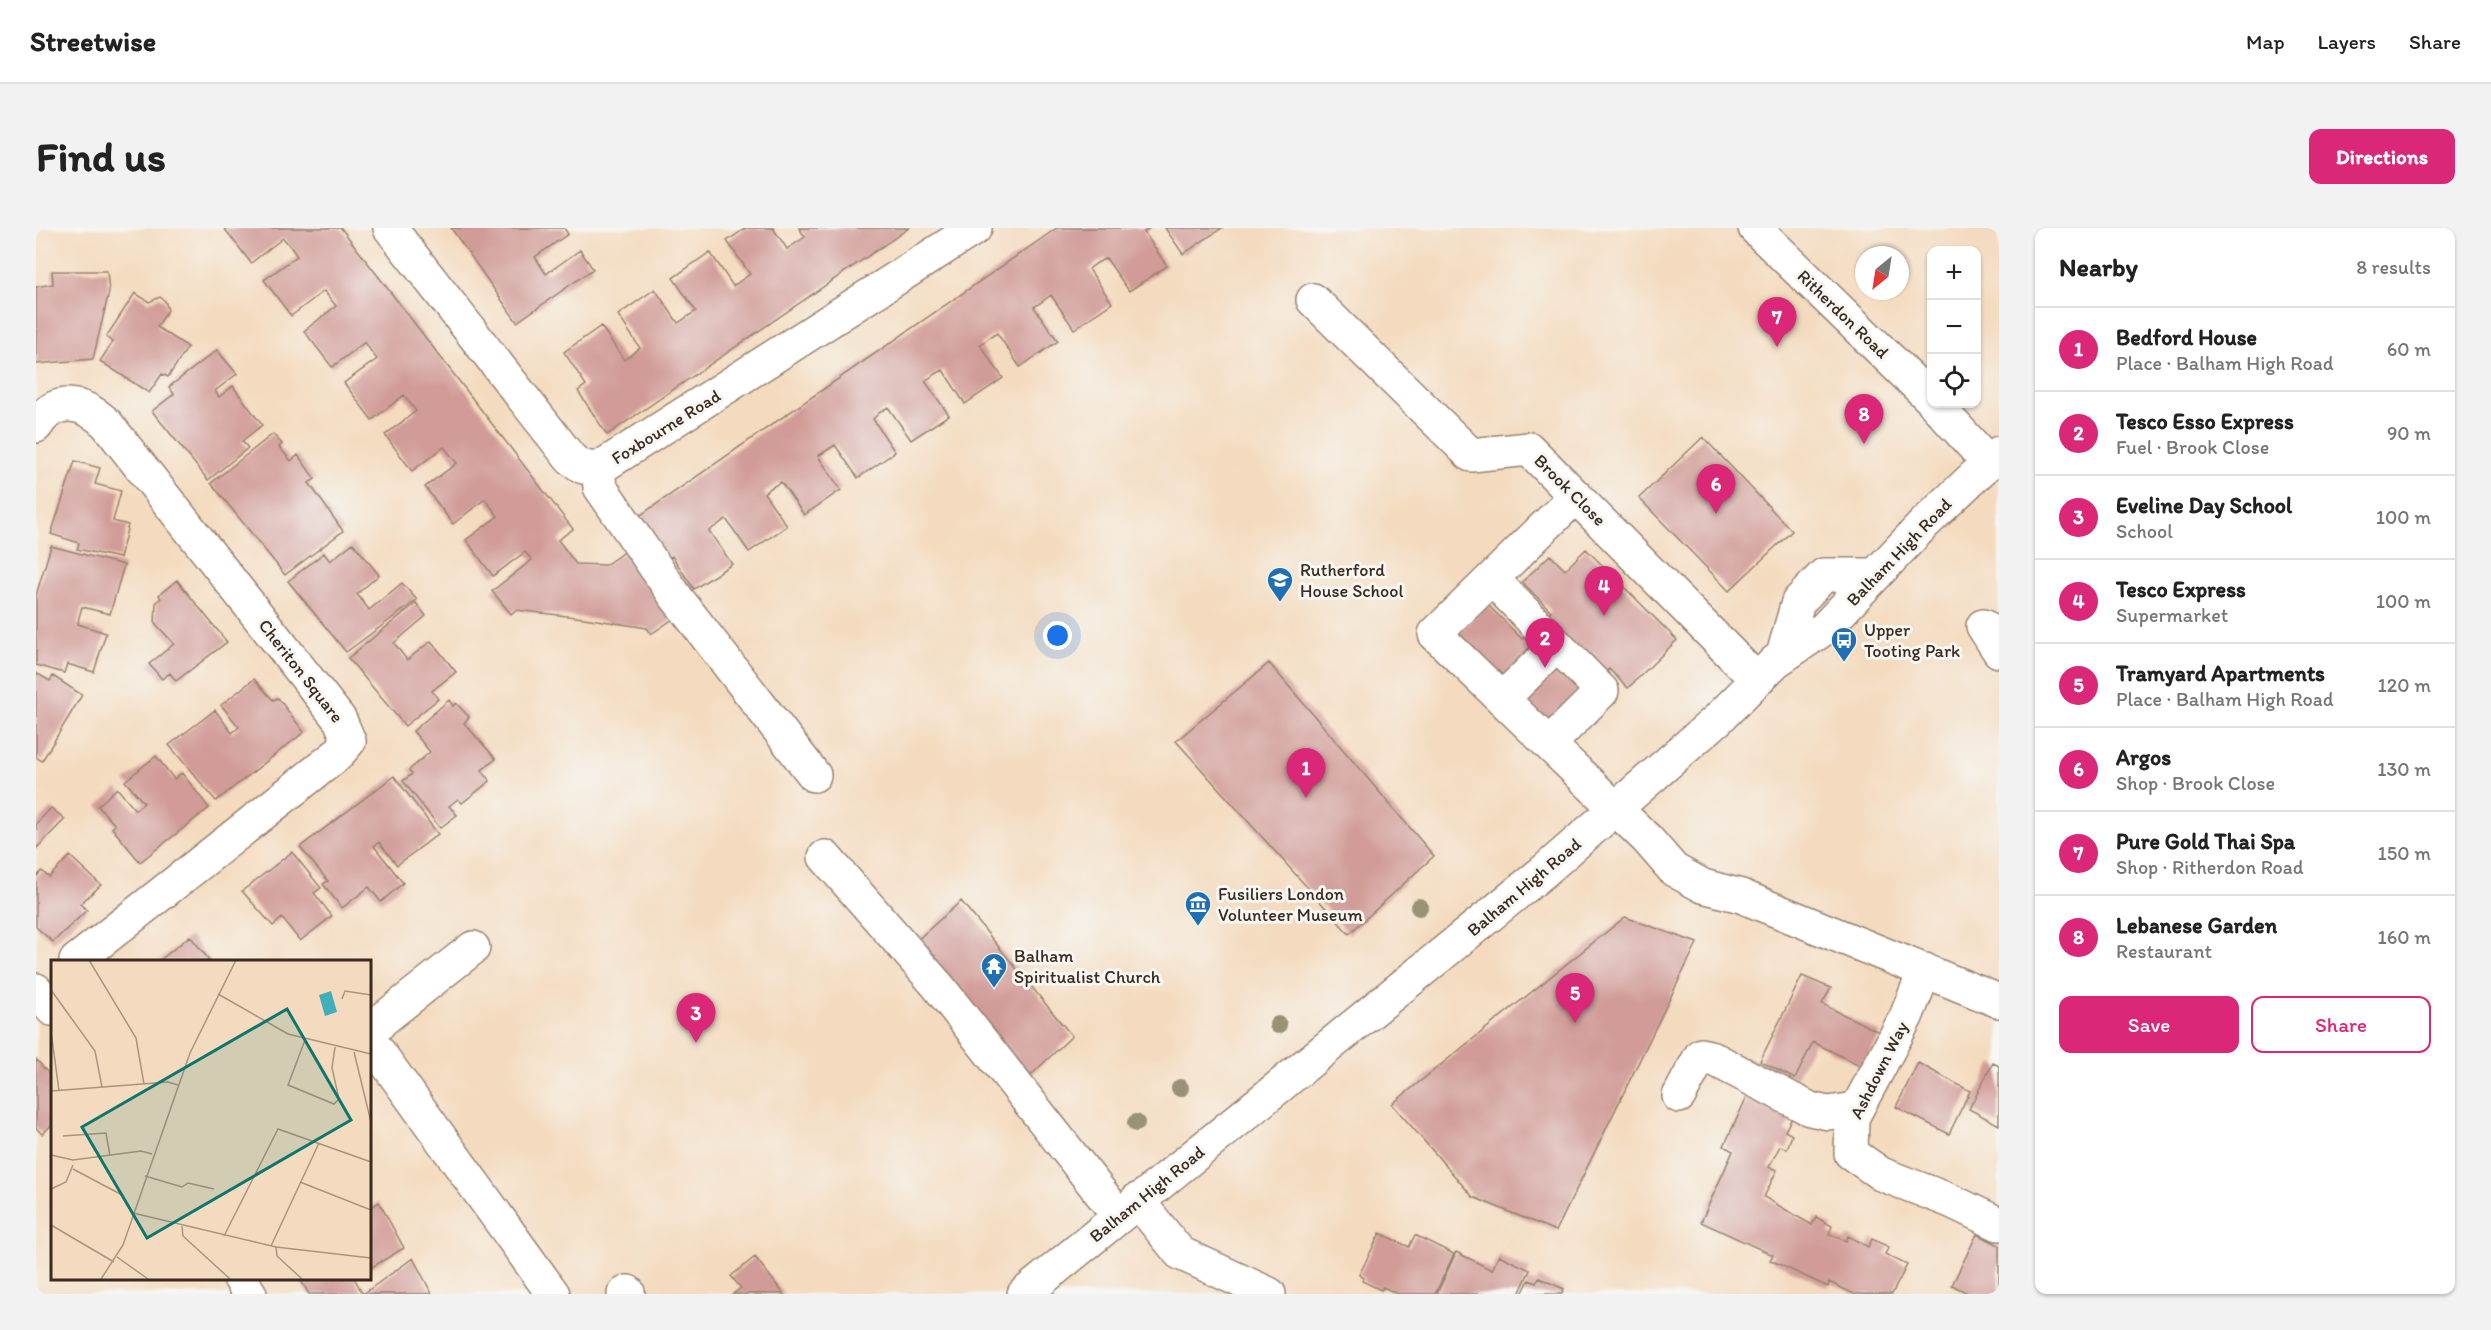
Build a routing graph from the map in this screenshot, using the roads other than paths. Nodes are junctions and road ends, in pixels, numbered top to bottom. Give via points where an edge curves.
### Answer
1 (390, 228) edge
2 (975, 228) edge
3 (1755, 228) edge
4 (1313, 300) dead end
5 (1927, 395) edge
6 (1939, 408) edge
7 (36, 426) edge
8 (1994, 458) edge
9 (598, 469) junction
10 (1576, 496) junction
11 (1492, 579) junction
12 (1557, 645) junction
13 (1757, 680) junction
14 (1502, 699) junction
15 (1549, 744) junction
16 (814, 775) dead end
17 (1616, 808) junction
18 (825, 856) dead end
19 (473, 948) dead end
20 (77, 960) edge
21 (1925, 970) junction
22 (1999, 1001) edge
23 (1679, 1096) dead end
24 (1856, 1109) junction
25 (1128, 1208) junction
26 (1999, 1224) edge
27 (241, 1279) edge
28 (1250, 1290) edge
29 (250, 1294) edge
30 (553, 1294) edge
31 (1024, 1294) edge

1 - 9 main road, Foxbourne Road via 571,459 583,467
2 - 9 main road, Foxbourne Road
3 - 5 main road, Ritherdon Road
4 - 10 main road, Brook Close via 1471,455 1529,449
6 - 8 main road
7 - 20 main road, Cheriton Square via 46,412 68,403 97,415 107,424 340,720 349,741 337,755
8 - 13 main road, Balham High Road via 1825,628 1782,655
9 - 16 main road via 600,486 676,597
10 - 11 main road
10 - 13 main road, Brook Close
11 - 12 main road
11 - 14 main road via 1435,634
12 - 14 main road
12 - 15 main road via 1602,691
13 - 17 main road, Balham High Road via 1718,720
14 - 15 main road
15 - 17 main road
17 - 21 main road via 1682,876
17 - 25 main road, Balham High Road via 1430,966
18 - 25 main road
19 - 30 main road via 382,1020 372,1032 372,1043
21 - 22 main road
21 - 24 main road, Ashdown Way via 1906,1017
23 - 24 main road via 1701,1055 1810,1109 1828,1113
24 - 26 main road, Ashdown Way via 1851,1153 1881,1174
25 - 28 main road via 1180,1253
25 - 31 main road, Balham High Road
27 - 29 main road

